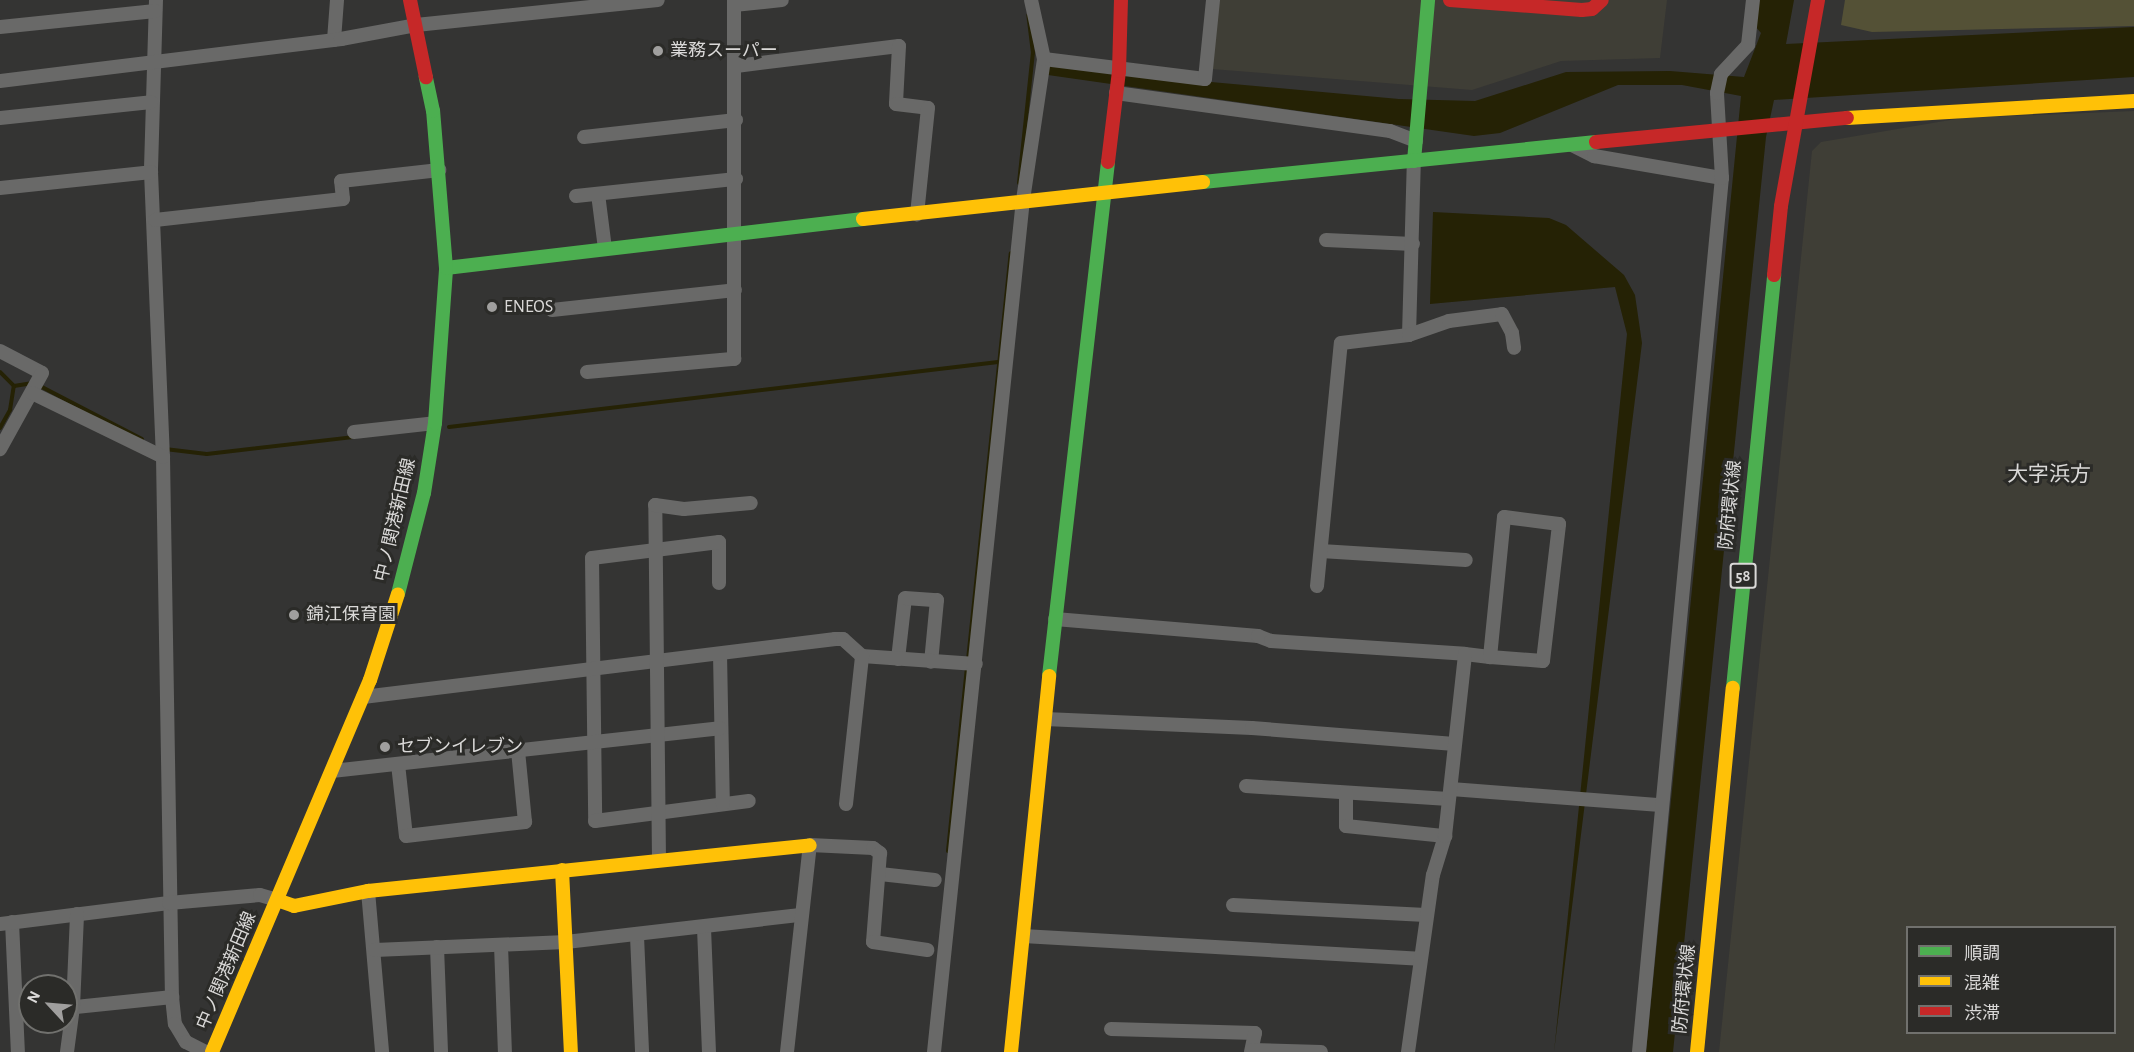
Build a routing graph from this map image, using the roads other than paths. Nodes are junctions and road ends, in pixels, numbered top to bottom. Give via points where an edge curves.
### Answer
1 (337, 0) edge
2 (410, 0) edge
3 (658, 0) edge
4 (782, 0) edge
5 (1031, 0) edge
6 (1121, 0) edge
7 (1213, 0) edge
8 (1428, 0) edge
9 (1450, 0) edge
10 (1602, 0) edge
11 (1753, 0) edge
12 (1818, 0) edge
13 (734, 3) edge
14 (155, 5) edge
15 (416, 25) junction
16 (0, 27) edge
17 (334, 40) junction
18 (1044, 59) junction
19 (151, 63) junction
20 (735, 66) junction
21 (1119, 71) junction
22 (0, 81) edge
23 (1116, 91) junction
24 (2134, 101) edge
25 (151, 102) junction
26 (0, 118) edge
27 (736, 120) junction
28 (1797, 121) junction
29 (1721, 129) junction
30 (584, 137) dead end
31 (1416, 137) junction
32 (1572, 145) junction
33 (1414, 161) junction
34 (440, 170) junction
35 (151, 172) junction
36 (736, 178) junction
37 (1722, 178) junction
38 (0, 188) edge
39 (1104, 192) junction
40 (598, 194) junction
41 (576, 196) dead end
42 (1023, 200) junction
43 (917, 214) junction
44 (155, 220) junction
45 (736, 233) junction
46 (1326, 240) dead end
47 (1413, 244) junction
48 (605, 249) junction
49 (446, 268) junction
50 (735, 290) junction
51 (552, 310) dead end
52 (1409, 335) junction
53 (1514, 348) dead end
54 (0, 351) edge
55 (587, 372) dead end
56 (32, 393) junction
57 (435, 423) junction
58 (354, 432) dead end
59 (0, 449) edge
60 (163, 457) junction
61 (751, 503) dead end
62 (1321, 550) junction
63 (656, 552) junction
64 (1466, 560) dead end
65 (719, 583) dead end
66 (1317, 586) dead end
67 (1055, 619) junction
68 (720, 654) junction
69 (1465, 654) junction
70 (862, 656) junction
71 (1490, 657) junction
72 (898, 659) junction
73 (657, 661) junction
74 (931, 662) junction
75 (976, 664) junction
76 (592, 669) junction
77 (363, 698) junction
78 (1045, 719) junction
79 (720, 728) junction
80 (657, 735) junction
81 (592, 742) junction
82 (1454, 744) junction
83 (518, 751) junction
84 (398, 764) junction
85 (332, 771) junction
86 (1246, 786) dead end
87 (1346, 793) junction
88 (1450, 794) junction
89 (749, 801) dead end
90 (723, 804) junction
91 (846, 804) dead end
92 (1660, 805) junction
93 (657, 814) junction
94 (1445, 836) junction
95 (810, 845) junction
96 (659, 860) junction
97 (562, 870) junction
98 (880, 874) junction
99 (935, 879) dead end
100 (368, 891) junction
101 (277, 900) junction
102 (169, 903) junction
103 (1233, 905) dead end
104 (77, 914) junction
105 (801, 915) junction
106 (1426, 915) junction
107 (6, 923) edge
108 (704, 928) junction
109 (637, 936) junction
110 (1023, 936) junction
111 (566, 942) junction
112 (501, 945) junction
113 (437, 947) junction
114 (375, 950) junction
115 (927, 950) dead end
116 (1419, 959) junction
117 (73, 974) edge
118 (18, 985) edge
119 (172, 997) junction
120 (78, 1007) edge
121 (1111, 1029) dead end
122 (20, 1034) edge
123 (68, 1034) edge
124 (1251, 1051) edge
125 (18, 1052) edge
126 (67, 1052) edge
127 (206, 1052) edge
128 (212, 1052) edge
129 (382, 1052) edge
130 (441, 1052) edge
131 (505, 1052) edge
132 (571, 1052) edge
133 (642, 1052) edge
134 (709, 1052) edge
135 (787, 1052) edge
136 (934, 1052) edge
137 (1011, 1052) edge
138 (1321, 1052) edge
139 (1408, 1052) edge
140 (1639, 1052) edge
141 (1696, 1052) edge

1 - 17 street
2 - 15 street, 中ノ関港新田線
3 - 15 street
4 - 13 street
5 - 18 street
6 - 21 street
7 - 21 street via 1205,79
8 - 31 street
9 - 10 street via 1582,10 1592,9
11 - 29 street via 1748,45 1721,74 1717,93
12 - 28 street, 防府環状線 / 58
13 - 20 street
14 - 16 street
14 - 19 street
15 - 17 street
15 - 34 street, 中ノ関港新田線
17 - 19 street
18 - 21 street
18 - 42 street
19 - 22 street
19 - 25 street
20 - 27 street
20 - 43 street via 899,46 896,104 928,108
21 - 23 street
23 - 31 street
23 - 39 street
24 - 28 street
25 - 26 street
25 - 35 street
27 - 30 street
27 - 36 street
28 - 29 street
28 - 141 street, 防府環状線 / 58 via 1781,206 1765,343
29 - 32 street
29 - 37 street
31 - 33 street
32 - 33 street
32 - 37 street via 1594,156
33 - 39 street
33 - 47 street
34 - 44 street via 341,181 343,199
34 - 49 street, 中ノ関港新田線
35 - 38 street
35 - 44 street
36 - 40 street
36 - 45 street
37 - 92 street
39 - 42 street
39 - 67 street
40 - 41 street
40 - 48 street
42 - 43 street
42 - 75 street
43 - 45 street
44 - 60 street
45 - 48 street
45 - 50 street
46 - 47 street
47 - 52 street
48 - 49 street
49 - 57 street, 中ノ関港新田線
50 - 51 street
50 - 55 street via 734,359
52 - 53 street via 1449,321 1502,314 1512,333
52 - 62 street via 1341,343
54 - 56 street via 42,373
56 - 59 street
56 - 60 street
57 - 58 street
57 - 77 street, 中ノ関港新田線 via 424,493 405,571
60 - 102 street
61 - 63 street via 684,509 655,505
62 - 64 street
62 - 66 street
63 - 65 street via 719,542
63 - 73 street
63 - 76 street via 592,558
67 - 69 street via 1258,636 1271,641
67 - 78 street
68 - 70 street via 843,639
68 - 73 street
68 - 79 street
69 - 71 street
69 - 82 street
70 - 72 street
70 - 91 street
71 - 71 street via 1543,661 1559,524 1504,517
72 - 74 street
72 - 74 street via 905,598 937,600
73 - 76 street
73 - 80 street
74 - 75 street
75 - 136 street
76 - 77 street
76 - 81 street
77 - 85 street, 中ノ関港新田線
78 - 82 street via 1252,728
78 - 110 street
79 - 80 street
79 - 90 street
80 - 81 street
80 - 93 street
81 - 83 street
81 - 93 street via 595,821
82 - 88 street
83 - 84 street
83 - 84 street via 525,822 406,836
84 - 85 street
85 - 101 street, 中ノ関港新田線
86 - 87 street
87 - 88 street
87 - 94 street via 1346,826
88 - 92 street
88 - 94 street
89 - 90 street
90 - 93 street
92 - 140 street
93 - 96 street
94 - 106 street
95 - 96 street
95 - 98 street via 873,848 880,853
95 - 105 street
96 - 97 street
97 - 100 street
97 - 111 street
98 - 99 street
98 - 115 street via 873,942
100 - 101 street via 294,906
100 - 114 street
101 - 102 street via 260,895
101 - 128 street, 中ノ関港新田線
102 - 104 street
102 - 119 street
103 - 106 street
104 - 107 street
104 - 117 street
105 - 108 street
105 - 135 street
106 - 116 street
107 - 118 street
108 - 109 street
108 - 134 street
109 - 111 street
109 - 133 street
110 - 116 street
110 - 137 street
111 - 112 street
111 - 132 street
112 - 113 street
112 - 131 street
113 - 114 street
113 - 130 street
114 - 129 street
116 - 139 street
119 - 120 street
119 - 127 street via 175,1024 186,1042
121 - 124 street via 1255,1033
122 - 125 street
123 - 126 street
124 - 138 street

